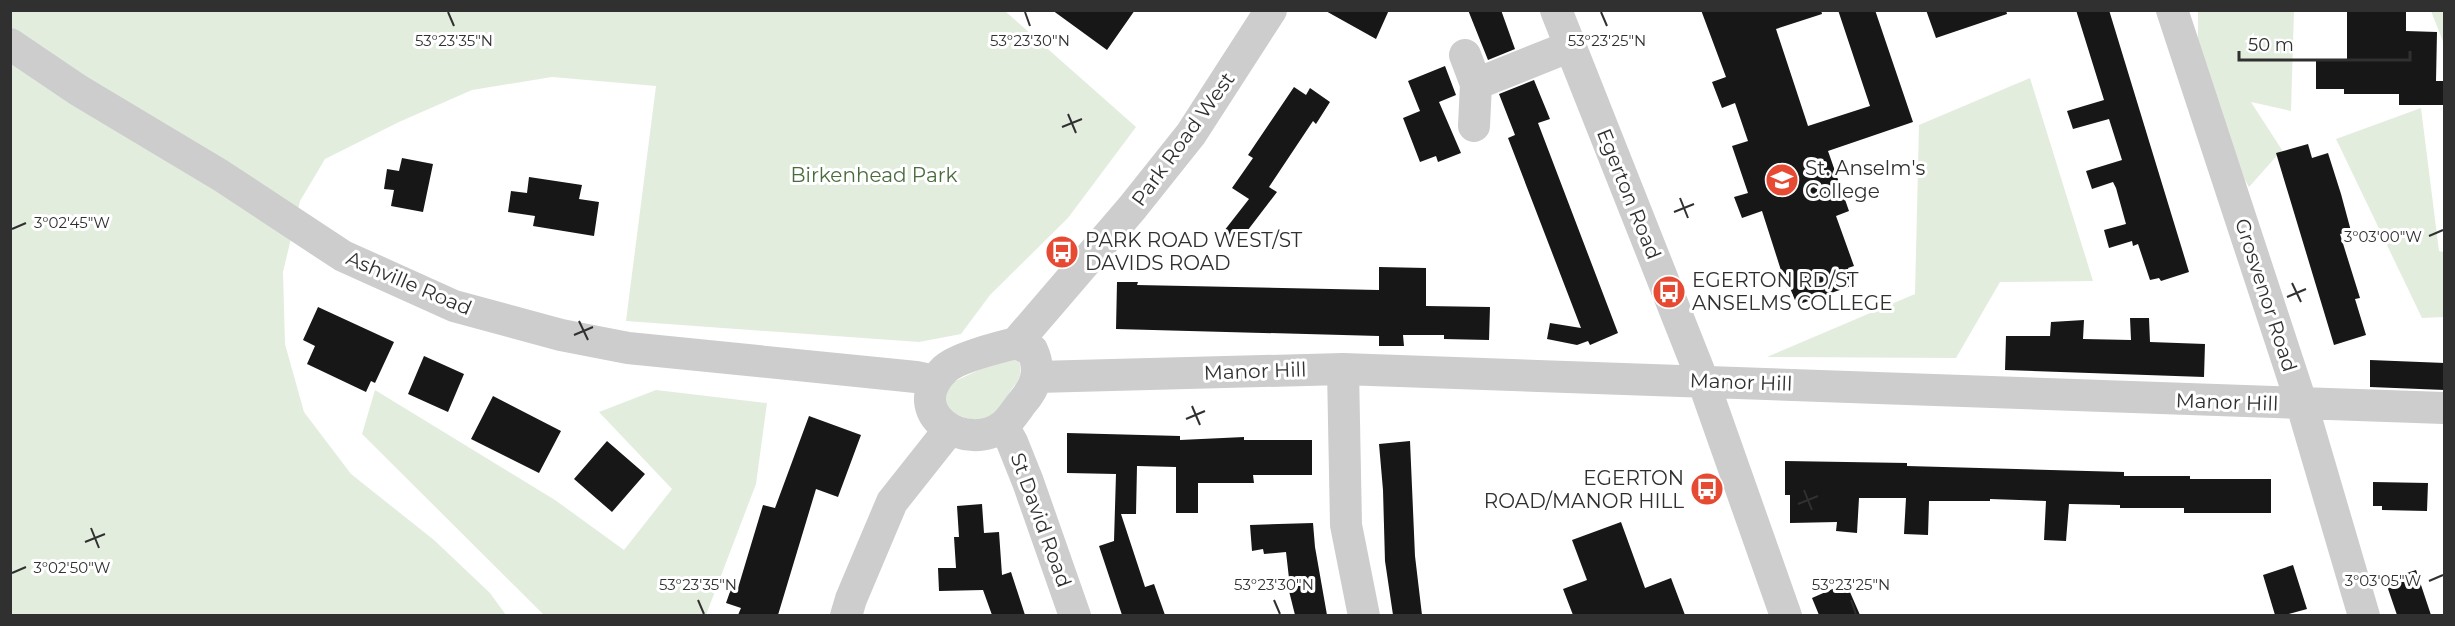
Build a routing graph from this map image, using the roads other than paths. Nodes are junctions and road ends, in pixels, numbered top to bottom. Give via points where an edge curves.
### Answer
1 (1271, 10) edge
2 (1556, 10) edge
3 (2172, 10) edge
4 (10, 44) edge
5 (1571, 46) junction
6 (1465, 55) dead end
7 (1476, 84) junction
8 (1474, 126) dead end
9 (1016, 343) junction
10 (1343, 369) junction
11 (1037, 377) junction
12 (935, 381) junction
13 (1704, 381) junction
14 (2302, 405) junction
15 (2445, 408) edge
16 (1003, 426) junction
17 (949, 430) junction
18 (846, 615) edge
19 (1075, 615) edge
20 (1364, 615) edge
21 (1786, 615) edge
22 (2364, 615) edge

1 - 9 street, Park Road West via 1191,134
2 - 5 street, Egerton Road
3 - 14 street, Grosvenor Road
4 - 12 street, Ashville Road via 343,256 454,306 561,335 628,348
5 - 7 street
5 - 13 street, Egerton Road
6 - 7 street
7 - 8 street
9 - 11 street via 1032,350 1038,363
9 - 12 street via 945,368
10 - 11 street, Manor Hill
10 - 13 street, Manor Hill
10 - 20 street via 1346,525
11 - 16 street via 1027,398
12 - 17 street via 929,397 936,419
13 - 14 street, Manor Hill
13 - 21 street, Egerton Road
14 - 15 street, Manor Hill
14 - 22 street, Grosvenor Road
16 - 17 street via 983,434
16 - 19 street, St David Road via 1028,482
17 - 18 street via 892,502

